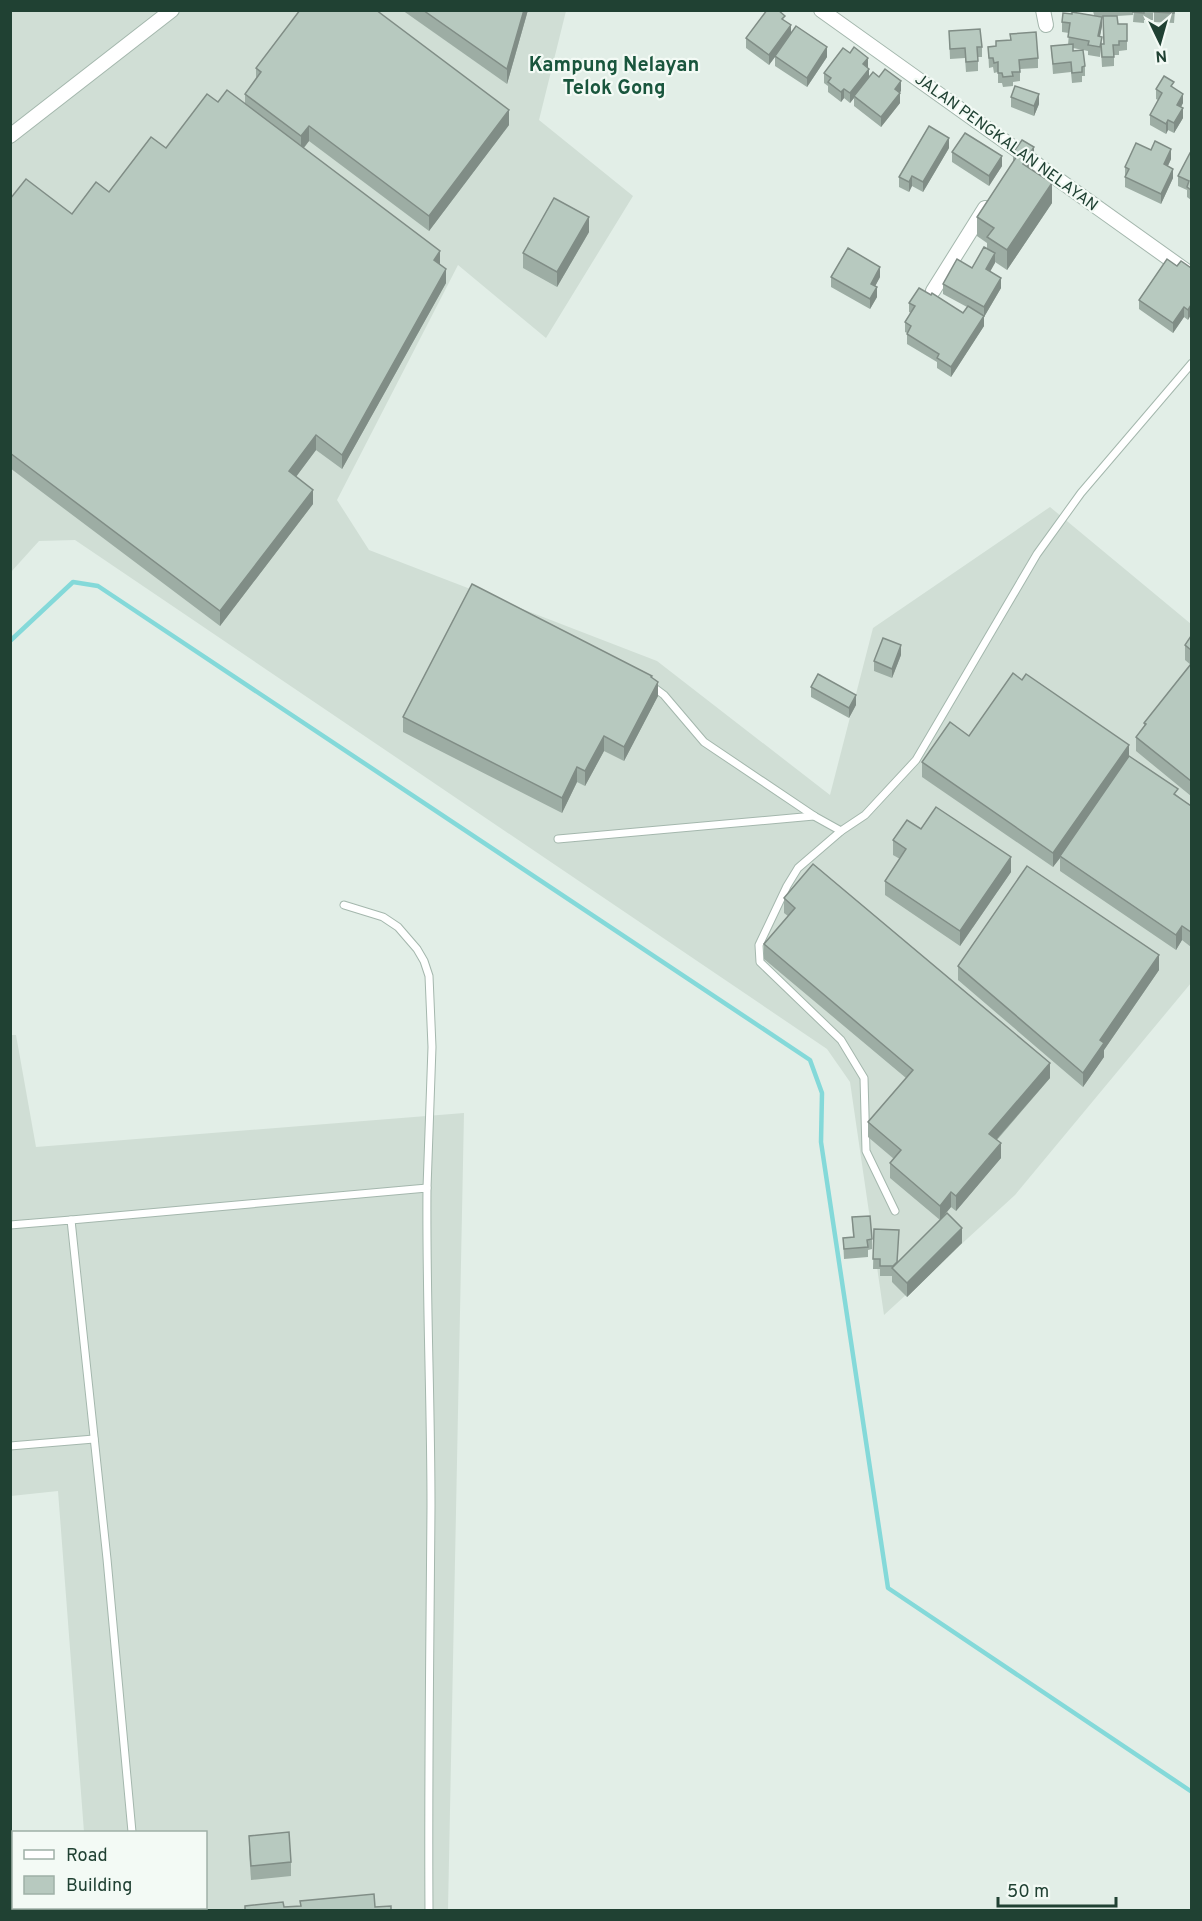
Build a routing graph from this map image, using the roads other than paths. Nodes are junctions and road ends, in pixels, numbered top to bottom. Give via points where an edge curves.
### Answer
1 (172, 10) edge
2 (821, 10) edge
3 (1044, 10) edge
4 (1046, 25) dead end
5 (10, 136) edge
6 (995, 192) edge
7 (1191, 275) edge
8 (933, 291) edge
9 (1191, 363) edge
10 (646, 681) edge
11 (814, 816) junction
12 (842, 831) junction
13 (558, 838) dead end
14 (344, 905) dead end
15 (427, 1188) junction
16 (895, 1210) dead end
17 (71, 1220) junction
18 (10, 1225) edge
19 (94, 1439) junction
20 (10, 1446) edge
21 (132, 1831) edge
22 (429, 1911) edge

1 - 5 street
2 - 7 street, JALAN PENGKALAN NELAYAN via 1017,158
3 - 4 street
6 - 8 street
9 - 12 lane via 1081,493 1037,554 916,760 865,815
10 - 11 lane via 664,695 704,742
11 - 12 lane
11 - 13 lane
12 - 16 lane via 798,868 759,945 760,962 841,1040 864,1078 866,1151
14 - 15 lane via 383,917 398,927 417,949 429,976 432,1047
15 - 17 lane
15 - 22 lane via 431,1505
17 - 18 lane
17 - 19 lane
19 - 20 lane
19 - 21 lane

